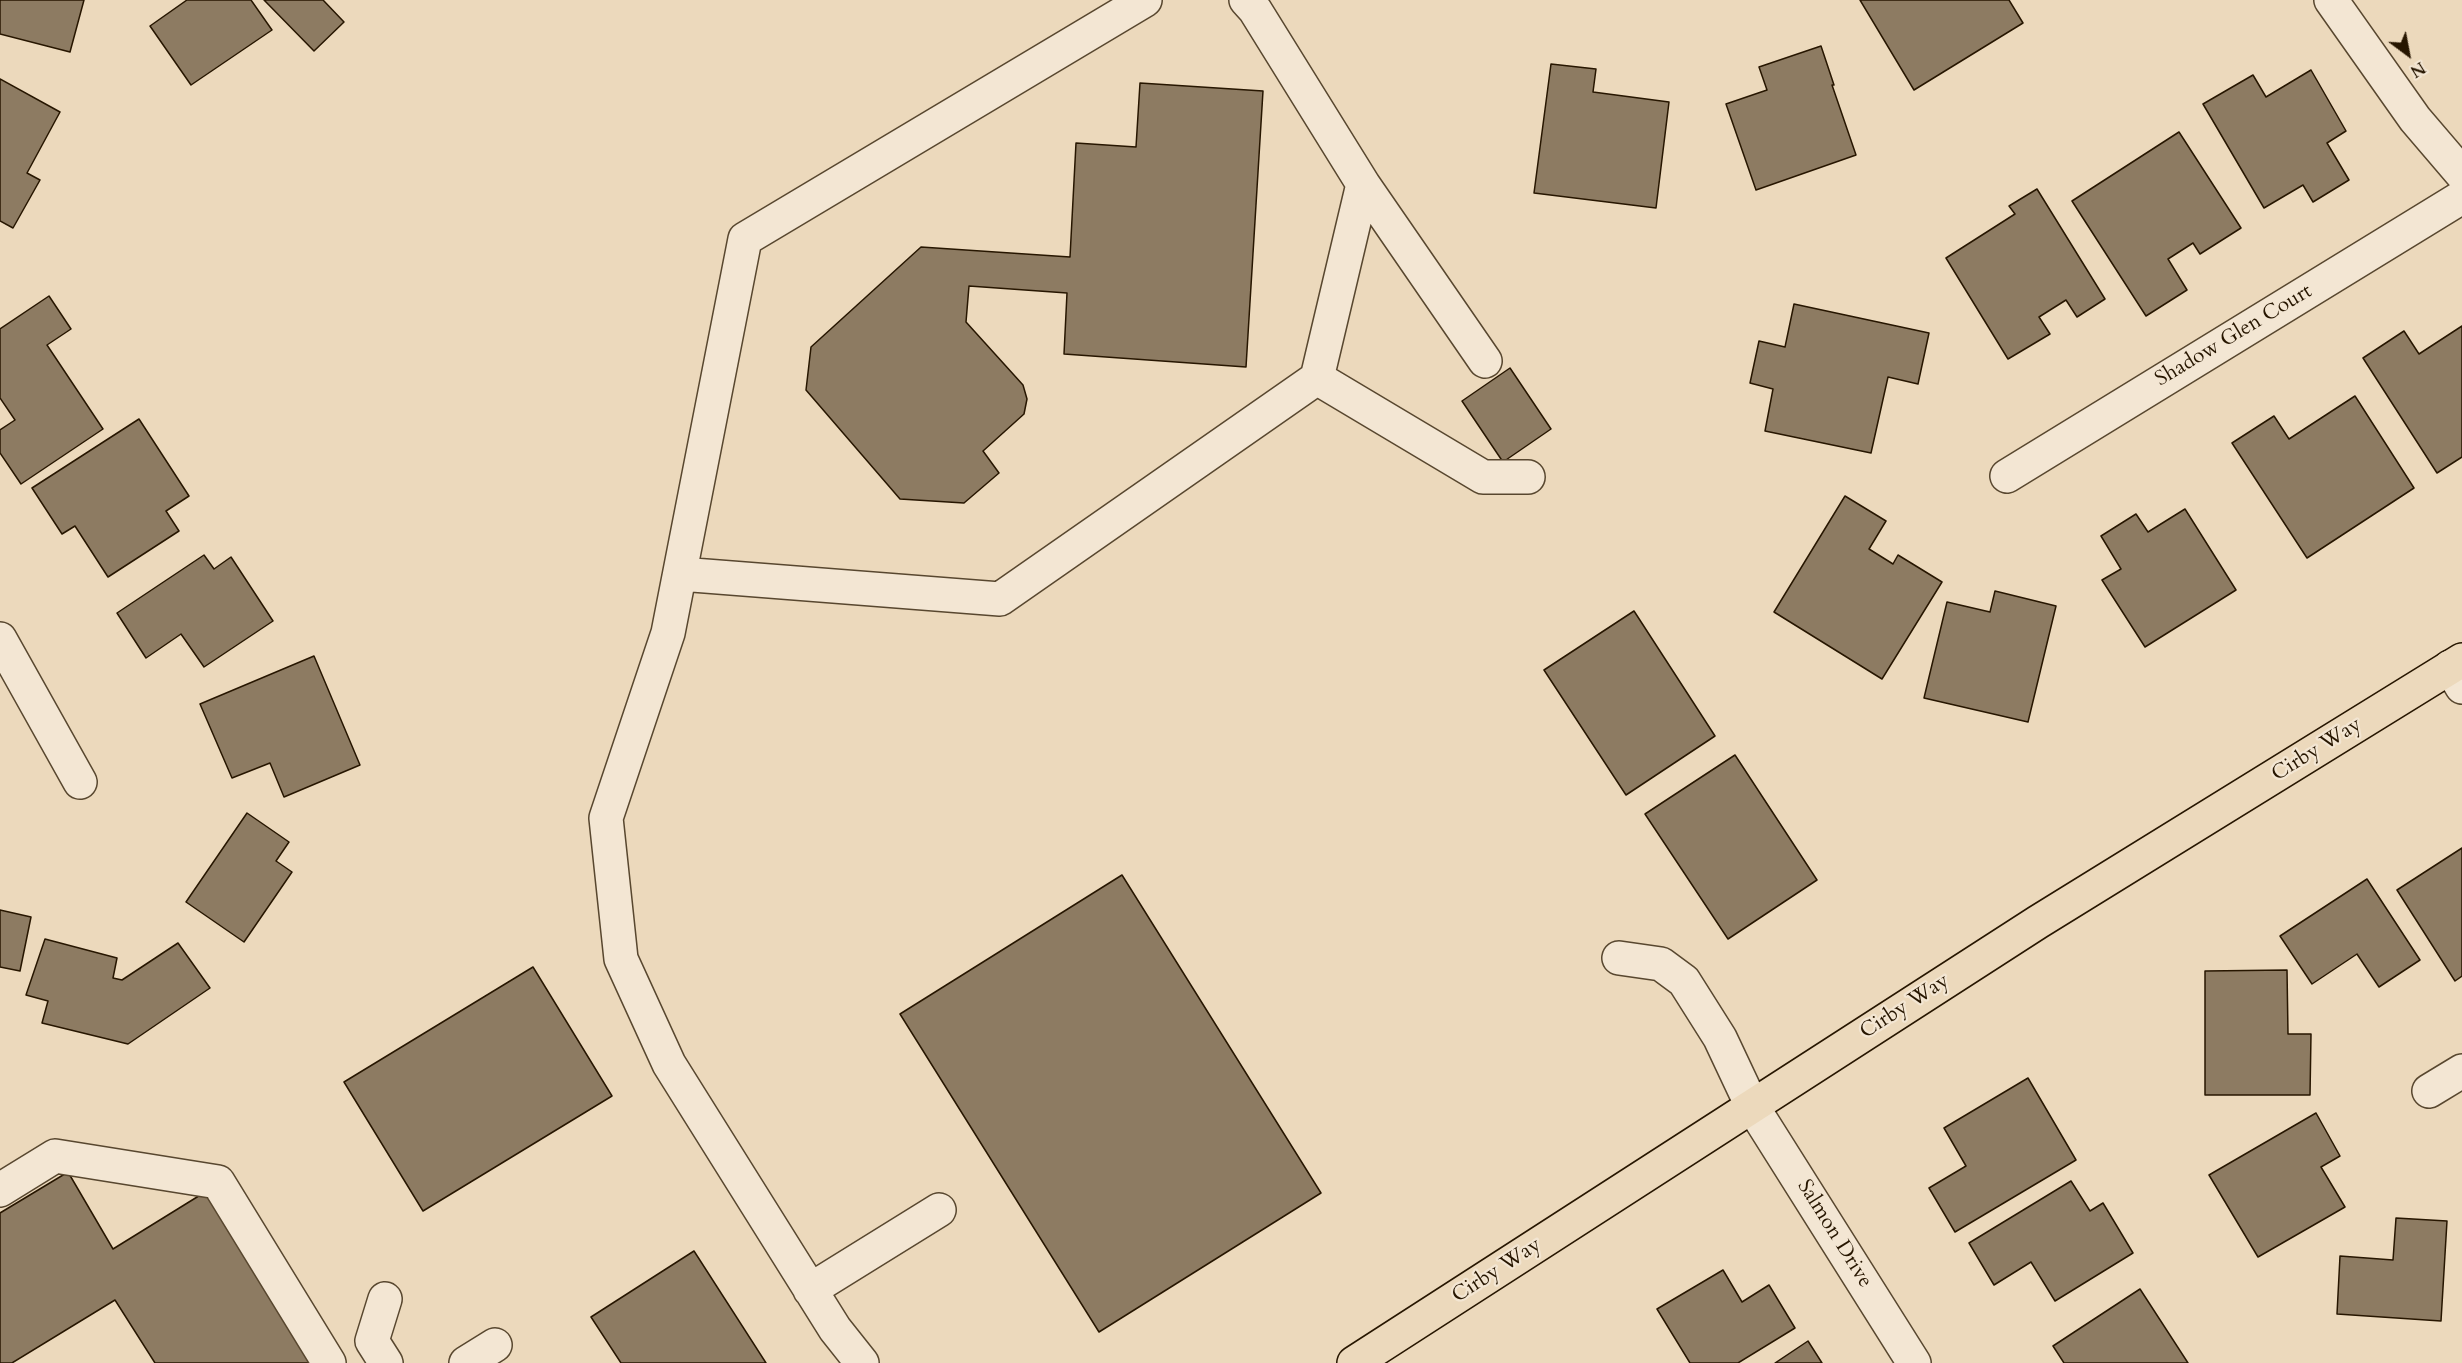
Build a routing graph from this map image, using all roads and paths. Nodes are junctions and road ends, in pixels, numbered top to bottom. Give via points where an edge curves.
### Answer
1 (1145, 0) edge
2 (1246, 0) edge
3 (2331, 0) edge
4 (2462, 174) edge
5 (1362, 184) junction
6 (2462, 197) edge
7 (1485, 361) dead end
8 (1317, 378) junction
9 (2007, 476) dead end
10 (1528, 477) dead end
11 (680, 574) junction
12 (0, 639) edge
13 (2458, 671) edge
14 (80, 782) dead end
15 (1618, 958) dead end
16 (2462, 1071) edge
17 (2429, 1091) dead end
18 (1752, 1106) junction
19 (0, 1190) edge
20 (939, 1210) dead end
21 (810, 1290) junction
22 (386, 1299) dead end
23 (495, 1345) dead end
24 (329, 1363) edge
25 (386, 1363) edge
26 (466, 1363) edge
27 (862, 1363) edge
28 (1354, 1363) edge
29 (1914, 1363) edge

1 - 11 street via 745,239
2 - 5 street
3 - 4 street via 2415,119
5 - 7 street
5 - 8 street
6 - 9 street, Shadow Glen Court
8 - 10 street via 1483,477
8 - 11 street via 1000,599
11 - 21 street via 668,633 606,818 621,959 669,1064
12 - 14 street
13 - 18 main road, Cirby Way via 2038,922
15 - 18 street, Salmon Drive via 1661,963 1684,981 1720,1038
16 - 17 street
18 - 28 main road, Cirby Way
18 - 29 street, Salmon Drive
19 - 24 street via 55,1156 218,1182
20 - 21 street
21 - 27 street via 834,1329
22 - 25 street via 372,1341
23 - 26 street

